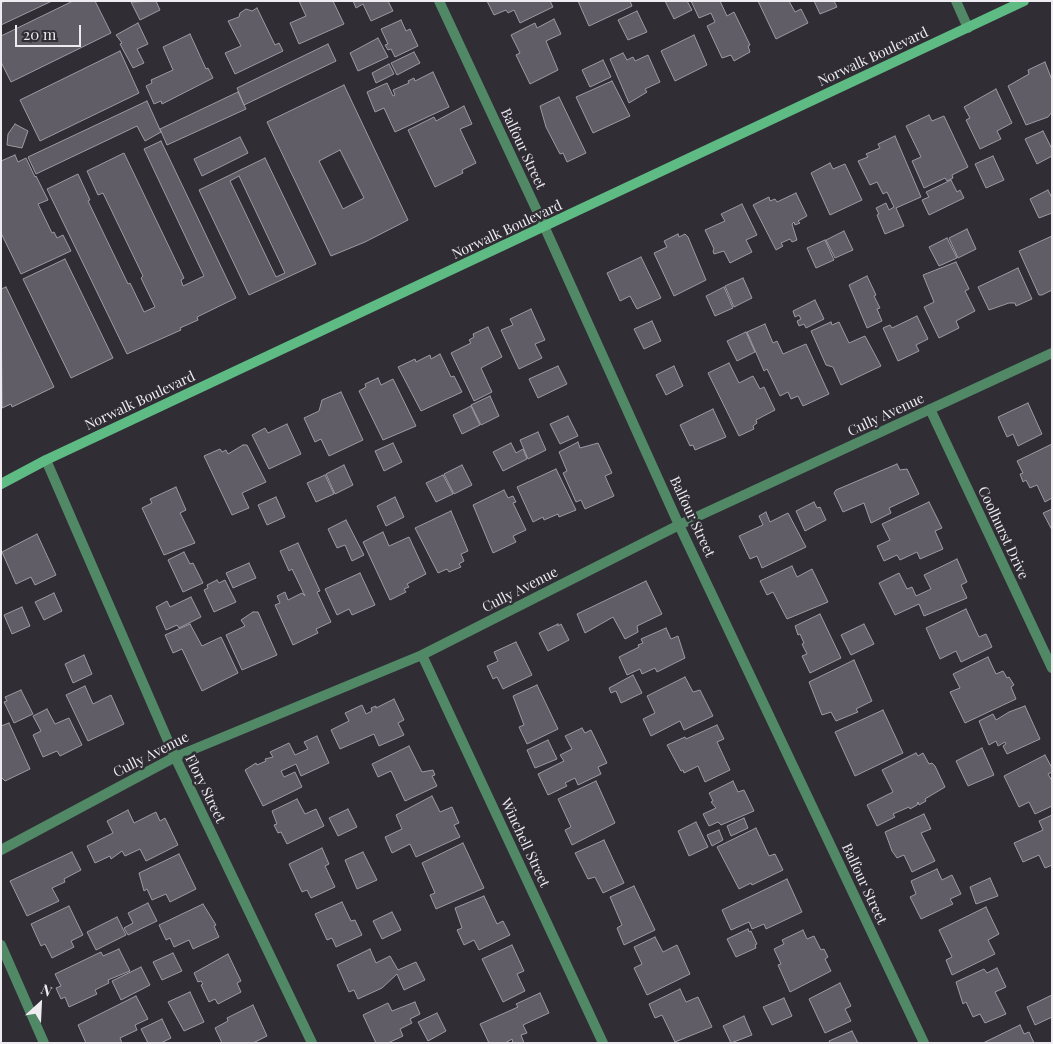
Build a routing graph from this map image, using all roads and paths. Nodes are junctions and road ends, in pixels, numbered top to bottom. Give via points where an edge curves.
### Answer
1 (439, 1) edge
2 (956, 1) edge
3 (1024, 1) edge
4 (968, 28) junction
5 (546, 228) junction
6 (1052, 353) edge
7 (930, 409) junction
8 (46, 460) junction
9 (1, 484) edge
10 (679, 525) junction
11 (422, 655) junction
12 (1052, 668) edge
13 (174, 757) junction
14 (1, 850) edge
15 (1, 945) edge
16 (44, 1043) edge
17 (312, 1043) edge
18 (603, 1043) edge
19 (924, 1043) edge

1 - 5 street, Balfour Street
2 - 4 street
3 - 4 main road, Norwalk Boulevard
4 - 5 main road, Norwalk Boulevard
5 - 8 main road, Norwalk Boulevard
5 - 10 street, Balfour Street
6 - 7 street, Cully Avenue
7 - 10 street, Cully Avenue
7 - 12 street, Coolhurst Drive
8 - 9 main road, Norwalk Boulevard
8 - 13 street, Flory Street
10 - 11 street, Cully Avenue
10 - 19 street, Balfour Street
11 - 13 street, Cully Avenue
11 - 18 street, Winchell Street
13 - 14 street, Cully Avenue
13 - 17 street, Flory Street
15 - 16 street

